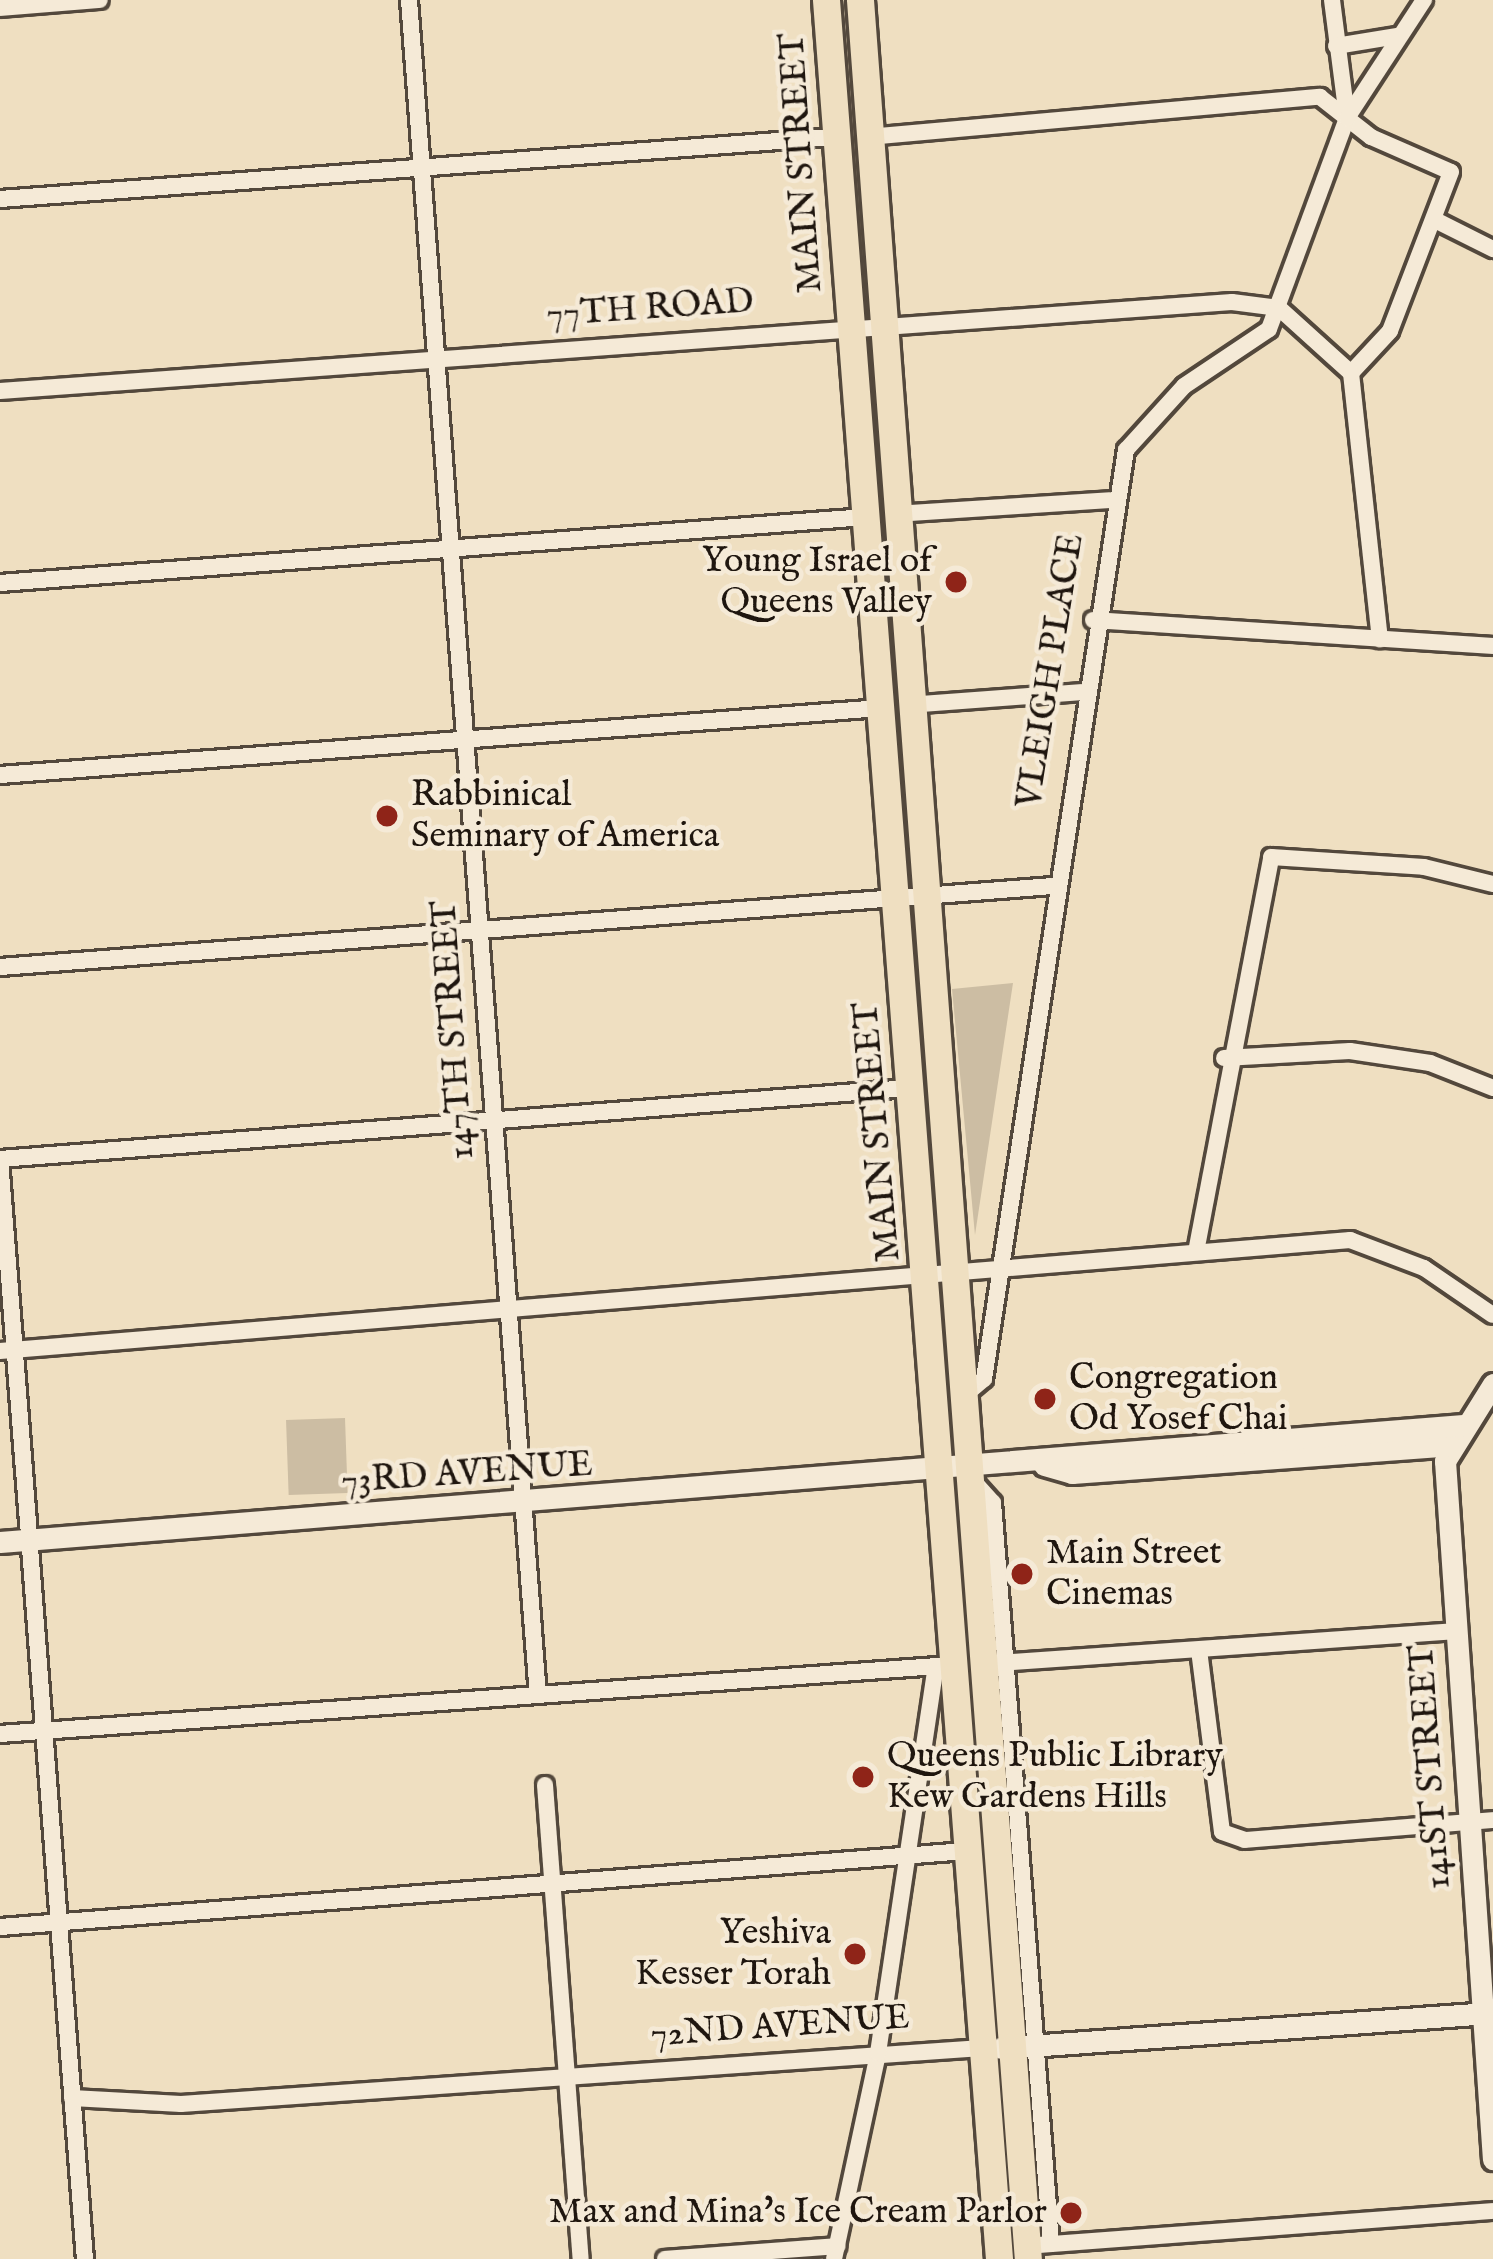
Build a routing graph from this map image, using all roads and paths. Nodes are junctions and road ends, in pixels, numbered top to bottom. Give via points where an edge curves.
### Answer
1 (100, 0) edge
2 (409, 0) edge
3 (826, 0) edge
4 (860, 0) edge
5 (1332, 0) edge
6 (1424, 0) edge
7 (0, 8) edge
8 (1397, 36) junction
9 (1336, 46) junction
10 (1347, 118) junction
11 (868, 136) junction
12 (832, 137) junction
13 (422, 167) junction
14 (0, 200) edge
15 (1435, 220) junction
16 (1493, 249) edge
17 (1279, 308) junction
18 (865, 326) junction
19 (436, 358) junction
20 (1352, 374) junction
21 (0, 391) edge
22 (1110, 500) junction
23 (895, 514) junction
24 (865, 517) junction
25 (451, 549) junction
26 (0, 583) edge
27 (1093, 620) junction
28 (1380, 638) junction
29 (1493, 646) edge
30 (1082, 692) junction
31 (895, 706) junction
32 (465, 739) junction
33 (0, 776) edge
34 (1493, 884) edge
35 (1052, 886) junction
36 (924, 896) junction
37 (893, 900) junction
38 (480, 930) junction
39 (0, 967) edge
40 (1224, 1058) junction
41 (909, 1088) junction
42 (1493, 1088) edge
43 (494, 1120) junction
44 (0, 1159) edge
45 (1196, 1252) junction
46 (999, 1267) junction
47 (940, 1275) junction
48 (509, 1311) junction
49 (1493, 1315) edge
50 (7, 1350) edge
51 (1493, 1384) edge
52 (960, 1399) junction
53 (1463, 1425) junction
54 (1450, 1444) junction
55 (1044, 1465) junction
56 (952, 1471) junction
57 (524, 1503) junction
58 (29, 1540) junction
59 (0, 1542) edge
60 (1453, 1631) junction
61 (1199, 1651) junction
62 (1005, 1663) junction
63 (954, 1666) junction
64 (538, 1695) junction
65 (44, 1731) junction
66 (0, 1734) edge
67 (545, 1786) dead end
68 (1493, 1820) edge
69 (1468, 1822) junction
70 (964, 1851) junction
71 (904, 1857) junction
72 (552, 1884) junction
73 (57, 1923) junction
74 (0, 1927) edge
75 (1488, 2013) edge
76 (1009, 2048) junction
77 (878, 2053) junction
78 (567, 2075) junction
79 (72, 2098) junction
80 (1493, 2159) edge
81 (1493, 2211) edge
82 (1035, 2250) edge
83 (836, 2252) edge
84 (85, 2259) edge
85 (581, 2259) edge
86 (665, 2259) edge
87 (999, 2259) edge

1 - 7 street
2 - 13 street, 147TH STREET
3 - 12 main road, MAIN STREET
4 - 11 main road, MAIN STREET
5 - 9 street
6 - 8 street, VLEIGH PLACE
8 - 9 street
8 - 10 street, VLEIGH PLACE
9 - 10 street
10 - 11 street via 1319,97
10 - 15 street via 1451,172
10 - 17 street, VLEIGH PLACE
11 - 18 main road, MAIN STREET
12 - 13 street
12 - 18 main road, MAIN STREET
13 - 14 street
13 - 19 street, 147TH STREET
15 - 16 street
15 - 20 street via 1390,331
17 - 18 street, 77TH ROAD
17 - 20 street
17 - 22 street, VLEIGH PLACE via 1269,329 1153,414 1126,450
18 - 19 street, 77TH ROAD
18 - 23 main road, MAIN STREET
18 - 24 main road, MAIN STREET
19 - 21 street, 77TH ROAD
19 - 25 street, 147TH STREET
20 - 28 street
22 - 23 street
22 - 27 street, VLEIGH PLACE
23 - 31 main road, MAIN STREET
24 - 25 street
24 - 31 main road, MAIN STREET
25 - 26 street
25 - 32 street, 147TH STREET
27 - 28 street
27 - 30 street, VLEIGH PLACE
28 - 29 street
30 - 31 street
30 - 35 street, VLEIGH PLACE
31 - 32 street
31 - 36 main road, MAIN STREET
31 - 37 main road, MAIN STREET
32 - 33 street
32 - 38 street, 147TH STREET
34 - 40 street via 1424,867 1271,857
35 - 36 street
35 - 46 street, VLEIGH PLACE
36 - 37 street
36 - 47 main road, MAIN STREET
37 - 38 street
37 - 41 main road, MAIN STREET
38 - 39 street
38 - 43 street, 147TH STREET
40 - 42 street via 1350,1051 1430,1063
40 - 45 street
41 - 43 street
41 - 47 main road, MAIN STREET
43 - 44 street
43 - 48 street, 147TH STREET
44 - 50 street
45 - 46 street
45 - 49 street via 1350,1240 1424,1268
46 - 47 street
46 - 52 street, VLEIGH PLACE via 984,1379
47 - 48 street
47 - 52 main road, MAIN STREET
47 - 56 main road, MAIN STREET
48 - 50 street
48 - 57 street, 147TH STREET
50 - 58 street
51 - 53 street
52 - 56 main road, MAIN STREET
53 - 54 street
53 - 55 street, 73RD AVENUE via 1071,1453
54 - 55 street, 73RD AVENUE via 1072,1473
54 - 60 street, 141ST STREET
55 - 56 street, 73RD AVENUE
56 - 57 street, 73RD AVENUE
56 - 62 street, MAIN STREET via 993,1503
56 - 63 main road, MAIN STREET
57 - 58 street, 73RD AVENUE
57 - 64 street, 147TH STREET
58 - 59 street, 73RD AVENUE
58 - 65 street
60 - 61 street
60 - 69 street, 141ST STREET
61 - 62 street
61 - 69 street via 1222,1832 1245,1840
62 - 63 street
62 - 76 street, MAIN STREET
63 - 64 street
63 - 70 main road, MAIN STREET
63 - 71 street
63 - 76 main road, MAIN STREET
64 - 65 street
65 - 66 street
65 - 73 street
67 - 72 street
68 - 69 street
69 - 75 street, 141ST STREET
70 - 71 street
70 - 76 main road, MAIN STREET
71 - 72 street
71 - 77 street
72 - 73 street
72 - 78 street
73 - 74 street
73 - 79 street
75 - 76 street, 72ND AVENUE
75 - 80 street, 141ST STREET
76 - 77 street, 72ND AVENUE
76 - 82 main road, MAIN STREET
76 - 87 main road, MAIN STREET
77 - 78 street, 72ND AVENUE
77 - 83 street
78 - 79 street, 72ND AVENUE via 181,2104
78 - 85 street
79 - 84 street
81 - 82 street
83 - 86 street

